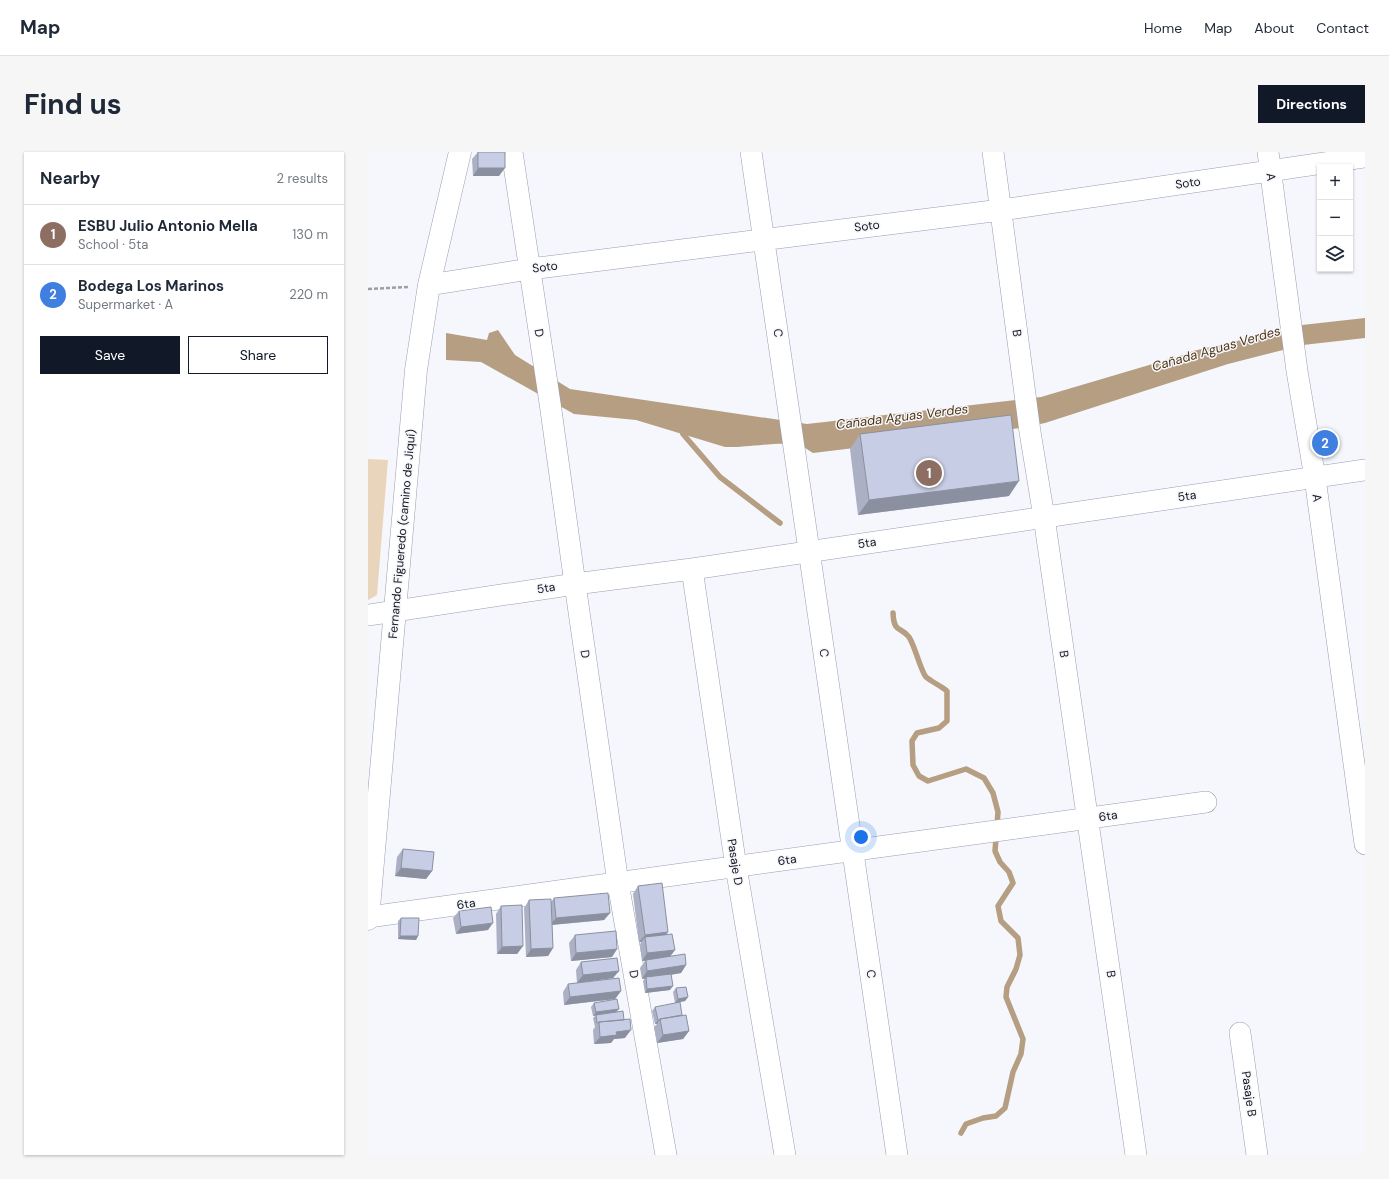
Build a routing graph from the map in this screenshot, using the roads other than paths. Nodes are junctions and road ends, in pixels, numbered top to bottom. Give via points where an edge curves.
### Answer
1 (460, 152) edge
2 (512, 152) edge
3 (751, 152) edge
4 (993, 152) edge
5 (1365, 157) edge
6 (1269, 162) edge
7 (1001, 210) junction
8 (764, 239) junction
9 (530, 269) junction
10 (429, 285) junction
11 (1365, 470) edge
12 (1315, 478) junction
13 (1044, 517) junction
14 (810, 551) junction
15 (692, 569) junction
16 (575, 584) junction
17 (395, 612) junction
18 (368, 615) edge
19 (1360, 771) edge
20 (1206, 802) dead end
21 (1088, 819) junction
22 (1365, 844) edge
23 (853, 851) junction
24 (736, 867) junction
25 (618, 883) junction
26 (368, 918) edge
27 (1240, 1033) dead end
28 (666, 1155) edge
29 (785, 1155) edge
30 (897, 1155) edge
31 (1136, 1155) edge
32 (1257, 1155) edge

1 - 10 street, Fernando Figueredo (camino de Jiquí)
2 - 9 street, D
3 - 8 street, C
4 - 7 street, B
5 - 6 street, Soto
6 - 7 street, Soto
6 - 12 street, A via 1296,371
7 - 8 street, Soto
7 - 13 street, B via 1030,432
8 - 9 street, Soto
8 - 14 street, C
9 - 10 street, Soto
9 - 16 street, D
10 - 17 street, Fernando Figueredo (camino de Jiquí) via 416,370
11 - 12 street, 5ta
12 - 13 street, 5ta
12 - 19 street, A
13 - 14 street, 5ta
13 - 21 street, B
14 - 15 street, 5ta
14 - 23 street, C
15 - 16 street, 5ta
15 - 24 street, Pasaje D
16 - 17 street, 5ta
16 - 25 street, D
17 - 18 street, 5ta
17 - 26 street, Fernando Figueredo (camino de Jiquí)
19 - 22 street, A
20 - 21 street, 6ta
21 - 23 street, 6ta
21 - 31 street, B
23 - 24 street, 6ta
23 - 30 street, C
24 - 25 street, 6ta
24 - 29 street, Pasaje D
25 - 26 street, 6ta
25 - 28 street, D
27 - 32 street, Pasaje B

